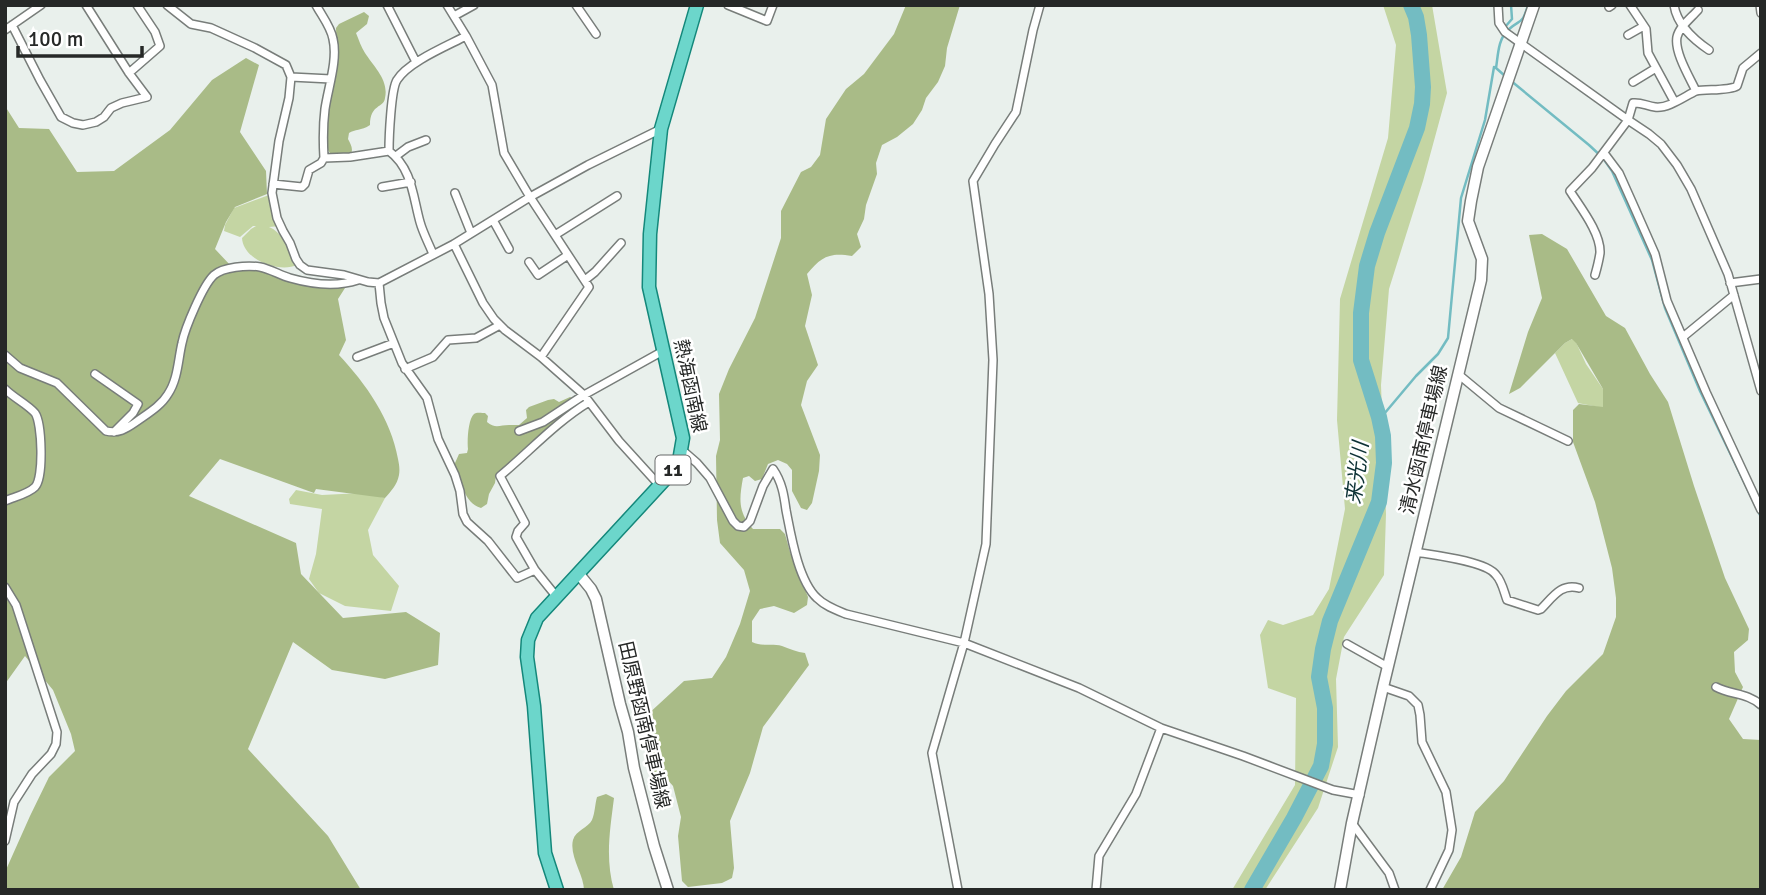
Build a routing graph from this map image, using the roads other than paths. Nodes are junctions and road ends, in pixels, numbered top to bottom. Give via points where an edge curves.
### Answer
1 (41, 5) edge
2 (86, 5) edge
3 (137, 5) edge
4 (167, 5) edge
5 (316, 5) edge
6 (387, 5) edge
7 (447, 5) edge
8 (474, 5) edge
9 (576, 5) edge
10 (697, 5) edge
11 (728, 5) edge
12 (774, 5) edge
13 (1040, 5) edge
14 (1498, 5) edge
15 (1534, 5) edge
16 (1630, 5) edge
17 (1674, 5) edge
18 (1760, 5) edge
19 (1698, 10) dead end
20 (1761, 13) edge
21 (454, 16) junction
22 (1644, 26) junction
23 (9, 27) edge
24 (1684, 27) junction
25 (596, 34) dead end
26 (1628, 35) dead end
27 (466, 36) junction
28 (1520, 44) junction
29 (1709, 50) dead end
30 (1761, 53) edge
31 (416, 62) junction
32 (1656, 68) junction
33 (129, 73) junction
34 (291, 77) junction
35 (331, 79) junction
36 (1633, 82) dead end
37 (1696, 91) junction
38 (1674, 101) junction
39 (1628, 120) junction
40 (661, 129) junction
41 (426, 140) dead end
42 (393, 153) junction
43 (1604, 153) junction
44 (324, 158) junction
45 (411, 182) junction
46 (273, 184) junction
47 (382, 187) dead end
48 (455, 193) dead end
49 (617, 195) dead end
50 (530, 197) junction
51 (493, 220) junction
52 (471, 233) junction
53 (555, 235) junction
54 (621, 243) dead end
55 (454, 244) junction
56 (509, 249) dead end
57 (433, 254) junction
58 (568, 255) junction
59 (529, 262) dead end
60 (1595, 275) dead end
61 (359, 279) junction
62 (1761, 279) edge
63 (585, 280) junction
64 (379, 282) junction
65 (1730, 283) junction
66 (1734, 295) junction
67 (500, 325) junction
68 (1683, 337) junction
69 (394, 343) junction
70 (663, 351) junction
71 (5, 355) edge
72 (357, 357) dead end
73 (541, 357) junction
74 (405, 369) junction
75 (95, 374) dead end
76 (1458, 374) junction
77 (5, 389) edge
78 (1761, 391) edge
79 (586, 398) junction
80 (519, 431) dead end
81 (114, 432) junction
82 (1568, 440) dead end
83 (682, 450) junction
84 (659, 485) junction
85 (5, 501) edge
86 (1761, 510) edge
87 (1416, 552) junction
88 (535, 570) junction
89 (578, 573) junction
90 (5, 587) edge
91 (1579, 588) dead end
92 (556, 596) junction
93 (964, 643) junction
94 (1347, 644) dead end
95 (1388, 667) junction
96 (1383, 687) junction
97 (1716, 687) dead end
98 (1761, 705) edge
99 (1161, 728) junction
100 (1360, 795) junction
101 (1352, 823) junction
102 (5, 841) edge
103 (557, 890) edge
104 (668, 890) edge
105 (958, 890) edge
106 (1096, 890) edge
107 (1340, 890) edge
108 (1395, 890) edge
109 (1430, 890) edge

1 - 23 street
2 - 33 street
3 - 33 street via 160,46
4 - 34 street via 191,24 218,31 286,65
5 - 35 street via 334,41
6 - 31 street
7 - 21 street
8 - 21 street
9 - 25 street
10 - 40 main road, 熱海函南線 / 11
11 - 12 street via 767,21
13 - 93 street via 1016,111 973,181 993,360 986,544
14 - 28 street via 1499,23
15 - 28 main road, 清水函南停車場線
16 - 22 street
17 - 24 street
18 - 20 street
19 - 24 street
21 - 27 street
22 - 26 street
22 - 32 street via 1647,50
23 - 33 street via 61,117 73,123 96,122 111,108 147,97
24 - 29 street
24 - 37 street via 1677,47
27 - 31 street
27 - 50 street via 492,85 504,153
28 - 39 street
28 - 76 main road, 清水函南停車場線 via 1471,201 1468,221 1483,266
30 - 37 street via 1743,68 1731,90
31 - 42 street via 396,81 388,132
32 - 36 street
32 - 38 street
34 - 35 street
34 - 46 street
35 - 44 street
37 - 38 street
38 - 39 street via 1656,107 1633,103
39 - 43 street
39 - 65 street via 1656,139 1686,180
40 - 50 street
40 - 70 main road, 熱海函南線 / 11 via 649,287
41 - 42 street
42 - 44 street
42 - 45 street
43 - 60 street via 1570,191 1599,243
43 - 68 street via 1619,173 1655,254 1667,301
44 - 46 street via 309,170 302,187
45 - 47 street
45 - 57 street
46 - 61 street via 277,218 300,265
48 - 52 street
49 - 53 street
50 - 51 street
50 - 53 street
51 - 52 street
51 - 56 street
52 - 55 street
53 - 58 street
54 - 63 street
55 - 57 street
55 - 67 street via 483,303
57 - 64 street
58 - 59 street via 538,275
58 - 63 street
61 - 64 street
61 - 81 street via 347,284 310,282 258,267 226,268 213,276 186,329 168,394 129,427
62 - 65 street
63 - 73 street via 589,287
64 - 69 street via 384,318
65 - 66 street
66 - 68 street
66 - 78 street
67 - 73 street
67 - 74 street via 476,338 448,340 433,356
68 - 86 street
69 - 72 street
69 - 74 street
70 - 79 street
70 - 83 main road, 熱海函南線 / 11 via 682,427
71 - 81 street via 20,368 57,383 101,427
73 - 79 street
74 - 88 street via 427,398 467,522 517,578
75 - 81 street via 138,404
76 - 82 street via 1499,408
76 - 87 main road, 清水函南停車場線
77 - 85 street via 39,421 41,472 33,489
79 - 80 street
79 - 84 street
79 - 88 street via 500,476 525,523 516,537
83 - 84 main road, 熱海函南線 / 11 via 679,461
83 - 93 street via 710,478 738,526 750,521 773,469 781,481 800,568 818,600 846,614
84 - 89 main road, 熱海函南線 / 11
87 - 91 street via 1490,570 1497,575 1507,600 1538,610 1563,588
87 - 95 main road, 清水函南停車場線
88 - 92 street
89 - 92 main road, 熱海函南線 / 11
89 - 104 main road, 田原野函南停車場線 via 596,599 634,768
90 - 102 street via 16,606 57,732 51,754 14,802
92 - 103 main road, 熱海函南線 / 11 via 537,618 526,649 545,853
93 - 99 street via 1079,688
93 - 105 street via 932,753
94 - 95 street
95 - 96 main road, 清水函南停車場線
96 - 100 main road, 清水函南停車場線
96 - 109 street via 1409,696 1418,705 1422,742 1446,792 1452,830 1449,850
97 - 98 street
99 - 100 street via 1333,790
99 - 106 street via 1136,794 1099,856
100 - 101 main road, 清水函南停車場線
101 - 107 main road, 清水函南停車場線
101 - 108 street via 1389,873

